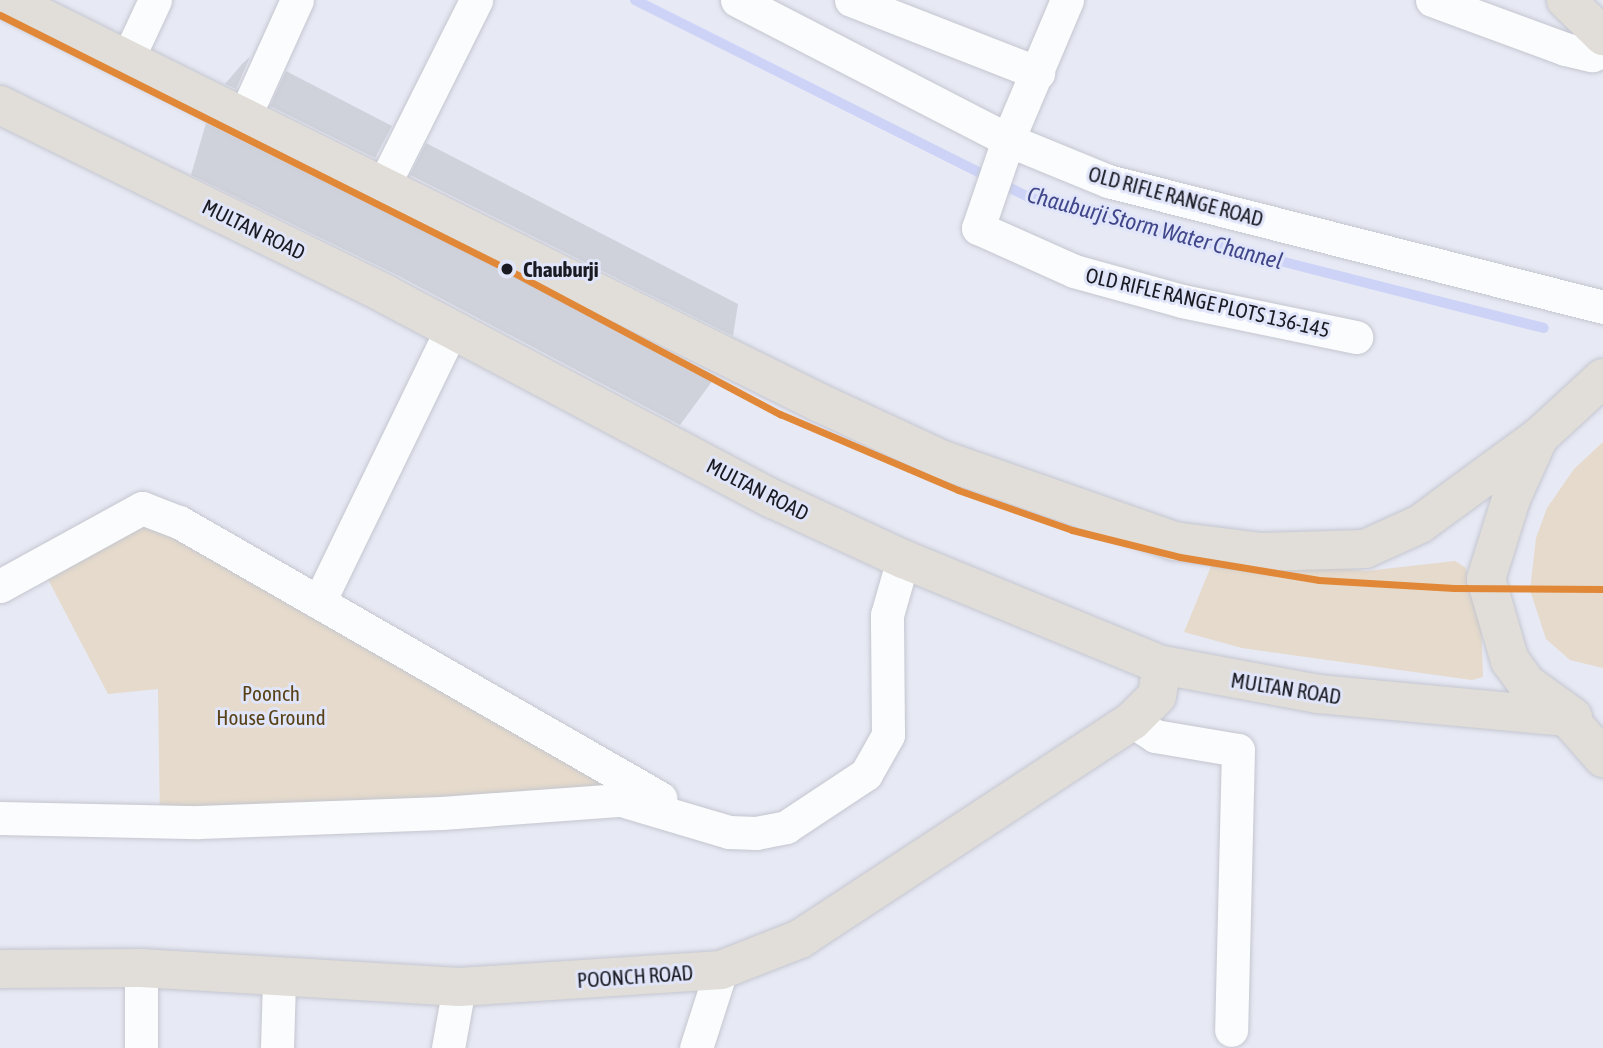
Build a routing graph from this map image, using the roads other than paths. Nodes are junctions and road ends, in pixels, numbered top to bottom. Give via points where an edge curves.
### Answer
1 (155, 0) edge
2 (297, 0) edge
3 (476, 0) edge
4 (737, 0) edge
5 (851, 0) edge
6 (1067, 0) edge
7 (1432, 0) edge
8 (1566, 0) edge
9 (23, 3) edge
10 (1603, 36) edge
11 (1603, 51) edge
12 (127, 60) junction
13 (1038, 74) junction
14 (0, 105) edge
15 (245, 115) junction
16 (1005, 149) junction
17 (383, 186) junction
18 (1603, 306) edge
19 (451, 330) junction
20 (1356, 338) dead end
21 (1603, 378) edge
22 (1539, 437) junction
23 (902, 559) junction
24 (0, 586) edge
25 (319, 602) junction
26 (1162, 665) junction
27 (1585, 717) edge
28 (1132, 722) junction
29 (1603, 758) edge
30 (0, 818) edge
31 (698, 820) junction
32 (141, 968) junction
33 (0, 969) edge
34 (721, 970) junction
35 (279, 980) junction
36 (459, 988) junction
37 (1231, 1030) dead end
38 (141, 1048) edge
39 (277, 1048) edge
40 (448, 1048) edge
41 (696, 1048) edge

1 - 12 street
2 - 15 street
3 - 17 street
4 - 16 street, OLD RIFLE RANGE ROAD
5 - 13 street
6 - 13 street, OLD RIFLE RANGE PLOTS 136-145
7 - 11 street via 1564,49 1592,55
8 - 10 main road
9 - 12 main road
12 - 15 main road
13 - 16 street, OLD RIFLE RANGE PLOTS 136-145
14 - 19 main road, MULTAN ROAD
15 - 17 main road
16 - 18 street, OLD RIFLE RANGE ROAD via 1108,181
16 - 20 street, OLD RIFLE RANGE PLOTS 136-145 via 978,228 1074,271 1182,301
17 - 22 main road via 943,460 1174,541 1261,552 1364,549 1420,524
19 - 23 main road, MULTAN ROAD via 773,499
19 - 25 street
21 - 22 main road
22 - 27 main road via 1511,499 1486,579 1510,661 1527,684
23 - 26 main road, MULTAN ROAD
23 - 31 street via 887,615 888,735 866,774 786,827 729,832
24 - 25 street via 142,508 179,523
25 - 31 street
26 - 27 main road, MULTAN ROAD via 1318,694
26 - 28 main road, POONCH ROAD via 1157,696
27 - 29 main road
28 - 34 main road, POONCH ROAD via 800,939
28 - 37 street via 1155,736 1238,750
30 - 31 street via 199,822 442,813 621,800
32 - 33 main road, POONCH ROAD
32 - 35 main road, POONCH ROAD
32 - 38 street
34 - 36 main road, POONCH ROAD
34 - 41 street
35 - 36 main road, POONCH ROAD
35 - 39 street
36 - 40 street

